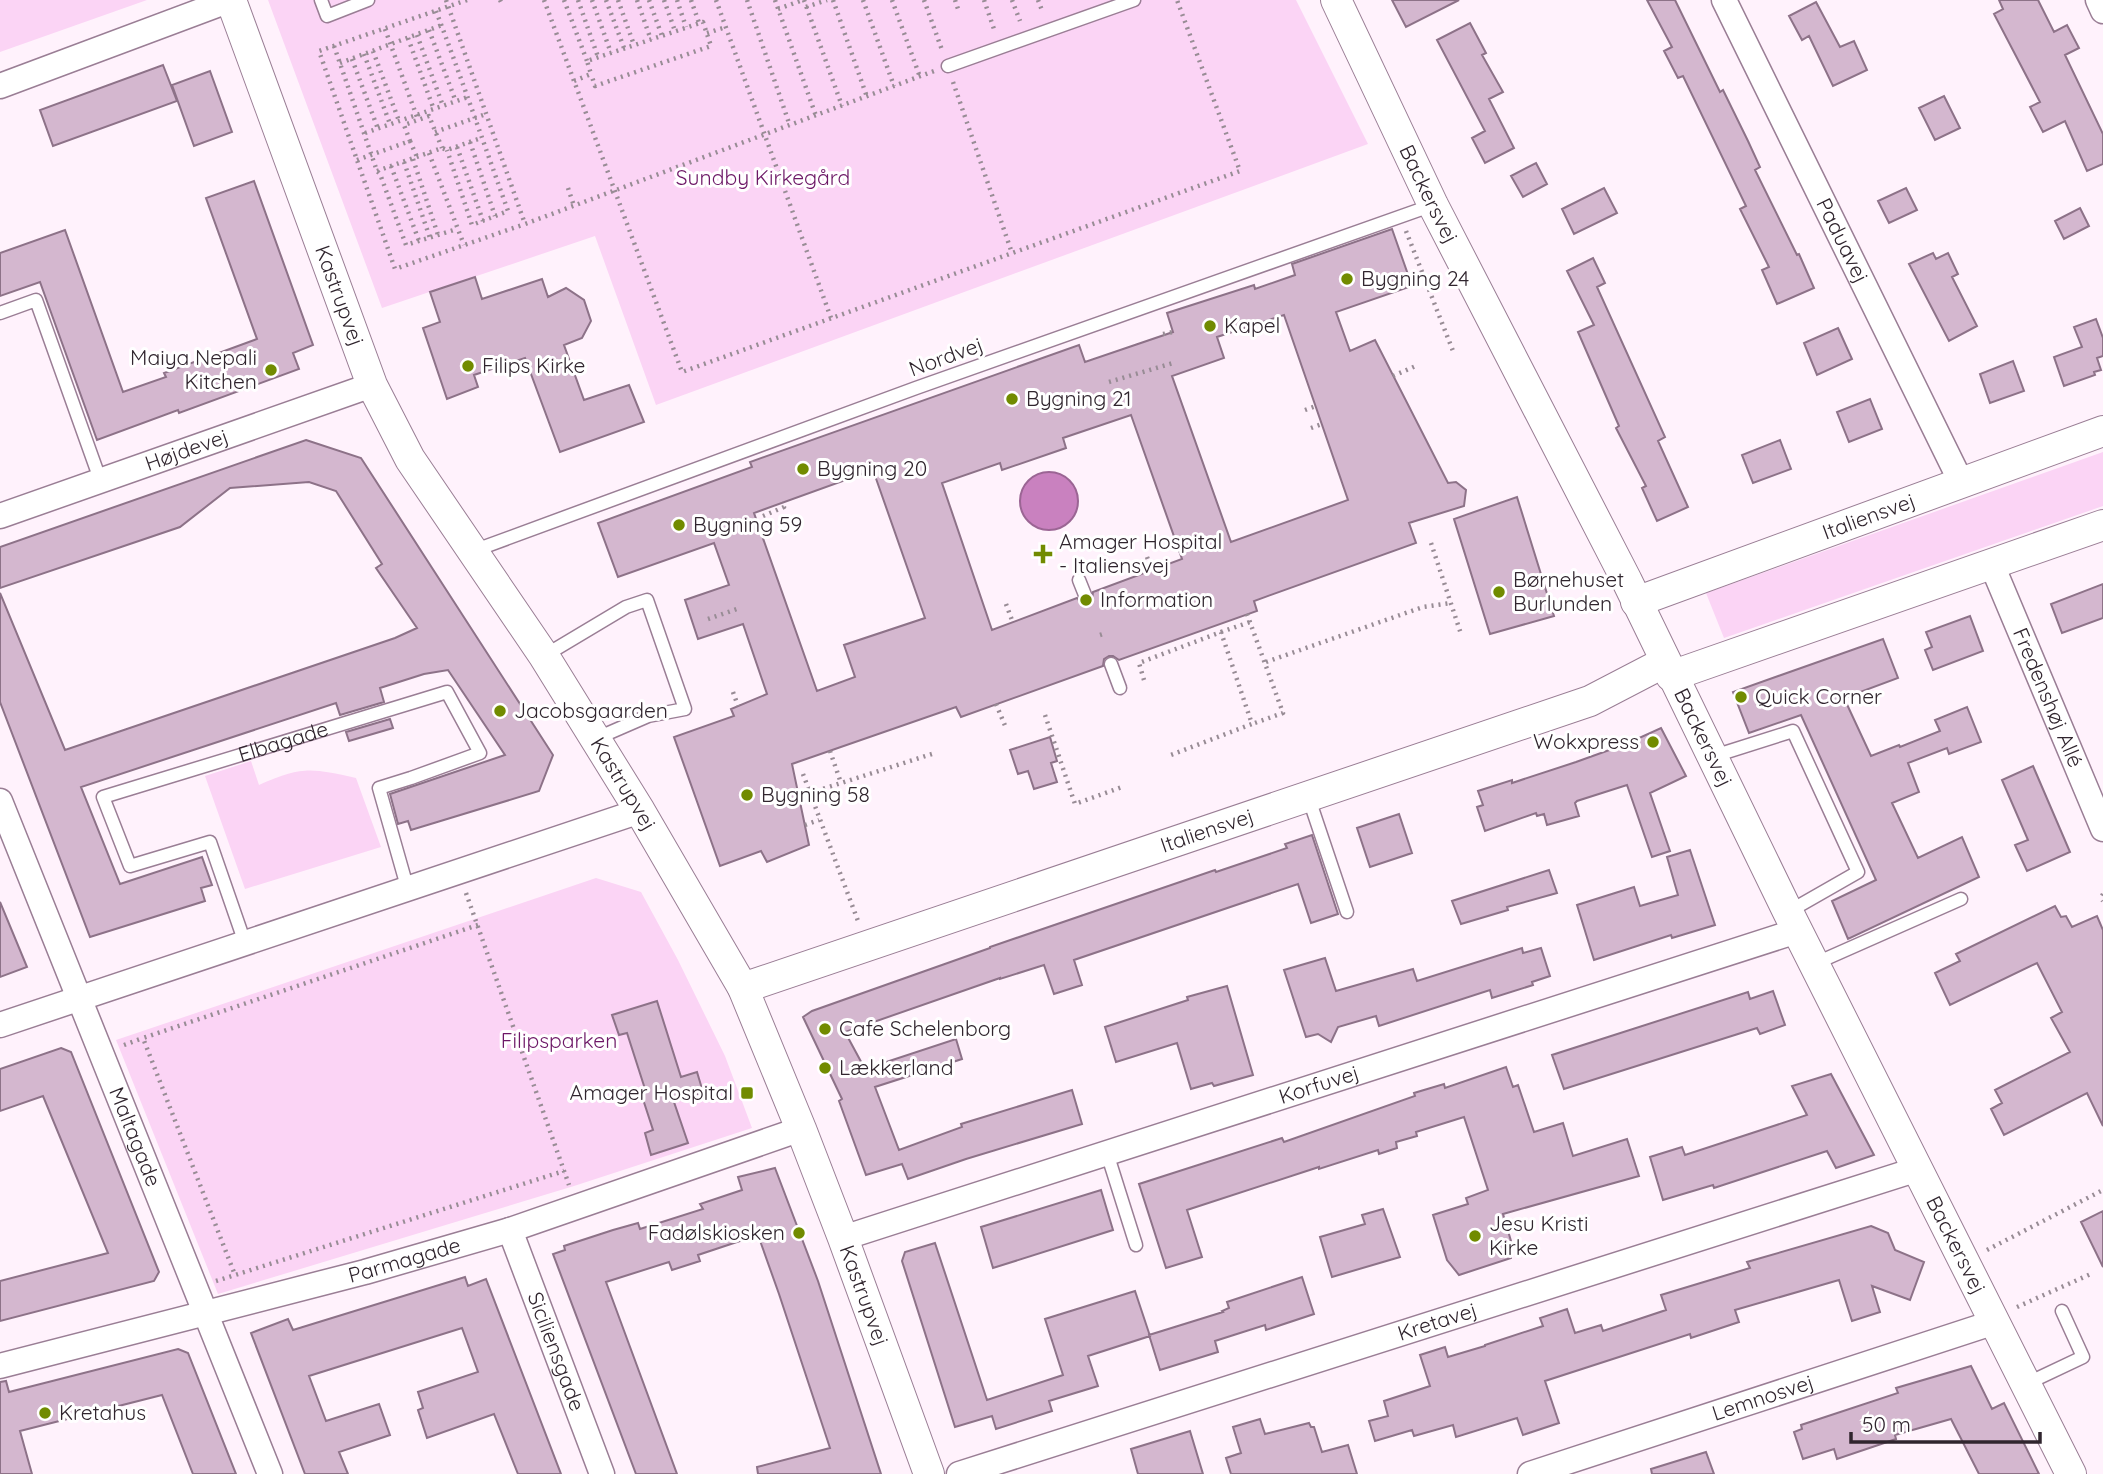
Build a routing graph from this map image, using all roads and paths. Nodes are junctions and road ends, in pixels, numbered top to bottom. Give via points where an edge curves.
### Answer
1 (230, 0) edge
2 (321, 0) edge
3 (368, 0) edge
4 (446, 0) edge
5 (467, 0) edge
6 (500, 0) edge
7 (544, 0) edge
8 (564, 0) edge
9 (578, 0) edge
10 (592, 0) edge
11 (606, 0) edge
12 (618, 0) edge
13 (637, 0) edge
14 (649, 0) edge
15 (664, 0) edge
16 (677, 0) edge
17 (691, 0) edge
18 (716, 0) edge
19 (747, 0) edge
20 (775, 0) edge
21 (803, 0) edge
22 (827, 0) edge
23 (833, 0) edge
24 (863, 0) edge
25 (892, 0) edge
26 (924, 0) edge
27 (955, 0) edge
28 (984, 0) edge
29 (1134, 0) edge
30 (1177, 0) edge
31 (1336, 0) edge
32 (1724, 0) edge
33 (2098, 0) edge
34 (503, 6) dead end
35 (449, 7) junction
36 (806, 7) junction
37 (778, 9) junction
38 (958, 9) dead end
39 (436, 11) junction
40 (2103, 11) edge
41 (699, 23) junction
42 (442, 25) junction
43 (687, 27) junction
44 (726, 27) junction
45 (385, 29) junction
46 (429, 30) junction
47 (675, 31) junction
48 (707, 33) junction
49 (417, 35) junction
50 (662, 36) junction
51 (408, 37) junction
52 (651, 40) junction
53 (391, 44) junction
54 (334, 46) junction
55 (634, 46) junction
56 (624, 48) junction
57 (1000, 48) junction
58 (373, 51) junction
59 (611, 53) junction
60 (364, 54) junction
61 (598, 57) junction
62 (352, 59) junction
63 (587, 61) junction
64 (340, 63) junction
65 (948, 66) junction
66 (591, 74) junction
67 (920, 77) junction
68 (574, 80) junction
69 (0, 86) edge
70 (894, 86) junction
71 (468, 97) junction
72 (867, 97) junction
73 (456, 102) junction
74 (443, 106) junction
75 (842, 106) junction
76 (434, 110) junction
77 (486, 114) junction
78 (816, 116) junction
79 (418, 118) junction
80 (476, 118) junction
81 (399, 121) junction
82 (390, 124) junction
83 (790, 126) junction
84 (378, 129) junction
85 (435, 132) junction
86 (365, 133) junction
87 (765, 135) junction
88 (481, 138) junction
89 (410, 141) junction
90 (470, 142) junction
91 (457, 147) junction
92 (444, 149) junction
93 (429, 153) junction
94 (372, 154) junction
95 (415, 158) junction
96 (357, 160) junction
97 (404, 162) junction
98 (391, 166) junction
99 (377, 171) junction
100 (568, 188) dead end
101 (615, 190) junction
102 (1433, 205) junction
103 (574, 206) junction
104 (495, 216) junction
105 (1400, 216) junction
106 (483, 221) junction
107 (525, 224) junction
108 (457, 229) junction
109 (438, 235) junction
110 (430, 238) junction
111 (419, 241) junction
112 (464, 246) junction
113 (1012, 253) junction
114 (0, 313) edge
115 (831, 318) junction
116 (1173, 332) dead end
117 (1163, 334) dead end
118 (1453, 351) dead end
119 (1173, 363) dead end
120 (1418, 365) dead end
121 (1393, 376) dead end
122 (1109, 382) dead end
123 (372, 385) junction
124 (1316, 406) dead end
125 (1305, 410) dead end
126 (1322, 424) dead end
127 (1311, 428) dead end
128 (2103, 430) edge
129 (100, 482) junction
130 (1961, 482) junction
131 (782, 502) dead end
132 (0, 516) edge
133 (756, 516) dead end
134 (2103, 525) edge
135 (1431, 543) dead end
136 (473, 551) junction
137 (1147, 557) dead end
138 (1992, 565) junction
139 (1152, 570) dead end
140 (1079, 580) dead end
141 (1084, 595) dead end
142 (1636, 601) junction
143 (1451, 603) junction
144 (1006, 604) dead end
145 (737, 609) dead end
146 (1247, 614) dead end
147 (708, 619) dead end
148 (1250, 622) junction
149 (1013, 623) dead end
150 (1221, 632) junction
151 (1461, 634) dead end
152 (544, 656) junction
153 (1266, 662) junction
154 (1111, 663) dead end
155 (1668, 669) junction
156 (1144, 680) dead end
157 (1120, 688) dead end
158 (733, 692) dead end
159 (996, 704) dead end
160 (738, 706) dead end
161 (1045, 715) dead end
162 (1252, 724) junction
163 (1006, 729) dead end
164 (594, 739) junction
165 (830, 751) dead end
166 (934, 753) dead end
167 (1171, 755) dead end
168 (1711, 757) junction
169 (803, 774) dead end
170 (841, 783) junction
171 (1122, 787) dead end
172 (810, 793) junction
173 (1308, 796) junction
174 (0, 801) edge
175 (640, 811) junction
176 (819, 820) junction
177 (805, 825) dead end
178 (2103, 828) edge
179 (458, 872) junction
180 (408, 890) junction
181 (2103, 894) edge
182 (1961, 899) dead end
183 (2103, 901) edge
184 (1347, 912) dead end
185 (1792, 922) junction
186 (478, 925) junction
187 (245, 943) junction
188 (867, 945) junction
189 (1814, 964) junction
190 (743, 988) junction
191 (79, 998) junction
192 (0, 1025) edge
193 (801, 1129) junction
194 (1107, 1153) junction
195 (1917, 1169) junction
196 (564, 1171) junction
197 (2103, 1190) edge
198 (577, 1206) junction
199 (510, 1230) junction
200 (843, 1238) junction
201 (1136, 1245) dead end
202 (1964, 1262) junction
203 (2093, 1273) dead end
204 (2062, 1311) dead end
205 (205, 1315) junction
206 (1994, 1320) junction
207 (0, 1366) edge
208 (2026, 1384) junction
209 (270, 1474) edge
210 (602, 1474) edge
211 (929, 1474) edge
212 (959, 1474) edge
213 (1530, 1474) edge
214 (2071, 1474) edge

1 - 69 street
1 - 123 street, Kastrupvej
2 - 3 lane via 327,16
4 - 35 path
5 - 35 path
6 - 34 path
7 - 68 path
8 - 63 path
9 - 61 path
10 - 59 path
11 - 56 path
12 - 55 path
13 - 52 path
14 - 50 path
15 - 47 path
16 - 43 path
17 - 41 path
18 - 44 path
19 - 83 path
20 - 37 path
21 - 36 path
21 - 37 path
22 - 36 path
23 - 72 path
24 - 70 path
25 - 67 path
26 - 65 path
27 - 38 path
28 - 57 path
29 - 57 lane
30 - 113 path via 1240,171
31 - 102 street, Backersvej
32 - 130 street, Paduavej
33 - 40 street
35 - 39 path
35 - 77 path
36 - 75 path
37 - 78 path
39 - 42 path
39 - 45 path
41 - 43 path
41 - 48 path via 703,22
42 - 46 path
42 - 71 path
43 - 47 path
44 - 48 path
44 - 87 path
45 - 53 path
45 - 54 path
46 - 49 path
46 - 73 path
47 - 50 path
48 - 66 path via 711,46 595,86
49 - 51 path
49 - 74 path
50 - 52 path
51 - 53 path
51 - 76 path
52 - 55 path
53 - 58 path
53 - 79 path
54 - 64 path
54 - 96 path via 319,51
55 - 56 path
56 - 59 path
57 - 65 lane
58 - 60 path
58 - 81 path
59 - 61 path
60 - 62 path
60 - 82 path
61 - 63 path
62 - 64 path
62 - 84 path
63 - 66 path
64 - 86 path
65 - 67 path
65 - 113 path
66 - 68 path
67 - 70 path
68 - 101 path
70 - 72 path
71 - 73 path
71 - 80 path
72 - 75 path
73 - 74 path
74 - 76 path
75 - 78 path
76 - 79 path
77 - 80 path
77 - 107 path
78 - 83 path
79 - 81 path
79 - 85 path via 429,116
79 - 89 path via 404,125
80 - 85 path
80 - 88 path
81 - 82 path
82 - 84 path
83 - 87 path
84 - 86 path
85 - 92 path
86 - 94 path
87 - 101 path
87 - 115 path
88 - 90 path
88 - 104 path via 508,211
89 - 94 path
89 - 95 path
90 - 91 path
90 - 104 path
91 - 92 path
91 - 106 path
92 - 93 path
92 - 106 path via 472,225
93 - 95 path
93 - 108 path
94 - 96 path
94 - 99 path
95 - 97 path
95 - 109 path
96 - 112 path via 395,269
97 - 98 path
97 - 110 path
98 - 99 path
98 - 111 path
99 - 111 path via 407,246
100 - 103 path
101 - 103 path
101 - 115 path via 682,372
102 - 105 lane, Nordvej
102 - 142 street, Backersvej
103 - 107 path
104 - 106 path
105 - 118 path
105 - 136 lane, Nordvej
107 - 112 path
108 - 109 path
108 - 112 path
109 - 110 path
110 - 111 path
113 - 115 path
114 - 129 lane via 36,300
116 - 117 path
119 - 122 path
120 - 121 path
123 - 129 street, Højdevej
123 - 136 street, Kastrupvej via 410,459
124 - 125 path
126 - 127 path
128 - 130 street, Italiensvej
129 - 132 street, Højdevej
130 - 142 street, Italiensvej
131 - 133 path via 784,508
134 - 138 street, Italiensvej
135 - 143 path
136 - 152 street, Kastrupvej
137 - 139 path
138 - 155 street, Italiensvej
138 - 178 street, Fredenshøj Allé
140 - 141 lane
142 - 155 street, Backersvej
143 - 151 path
143 - 153 path via 1423,607
144 - 149 path
145 - 147 path
146 - 148 path
148 - 150 path
148 - 153 path
150 - 156 path via 1139,663
150 - 162 path
152 - 164 street, Kastrupvej
152 - 164 lane via 626,607 647,600 685,709 648,716
153 - 162 path via 1283,713
154 - 157 lane
155 - 168 street, Backersvej
155 - 173 street, Italiensvej via 1590,701
158 - 160 path
159 - 163 path
161 - 171 path via 1074,804
162 - 167 path
164 - 175 street, Kastrupvej
165 - 170 path
166 - 170 path
168 - 185 street, Backersvej
168 - 185 lane via 1793,732 1858,872
169 - 172 path
170 - 172 path
172 - 176 path
173 - 184 lane
173 - 188 street, Italiensvej
174 - 191 street, Maltagade
175 - 179 street
175 - 190 street, Kastrupvej
176 - 177 path
176 - 188 path
179 - 180 street
179 - 186 path
180 - 187 street
180 - 187 lane, Elbagade via 379,788 480,753 447,692 103,797 130,866 210,842
181 - 183 path
182 - 189 lane
185 - 189 street, Backersvej
185 - 194 street, Korfuvej
186 - 196 path
186 - 196 path via 143,1038 235,1275
187 - 191 street
188 - 190 street, Italiensvej
189 - 195 street, Backersvej
190 - 193 street, Kastrupvej
191 - 192 street
191 - 205 street, Maltagade
193 - 198 street, Parmagade
193 - 200 street, Kastrupvej
194 - 200 street, Korfuvej
194 - 201 lane
195 - 202 street, Backersvej
195 - 212 street, Kretavej
196 - 198 path
197 - 202 path
198 - 199 street, Parmagade
199 - 205 street, Parmagade
199 - 210 street, Siciliensgade
200 - 211 street, Kastrupvej
202 - 206 street, Backersvej
203 - 206 path
204 - 208 lane via 2083,1357
205 - 207 street, Parmagade
205 - 209 street, Maltagade
206 - 208 street, Backersvej
206 - 213 street, Lemnosvej
208 - 214 street, Backersvej

